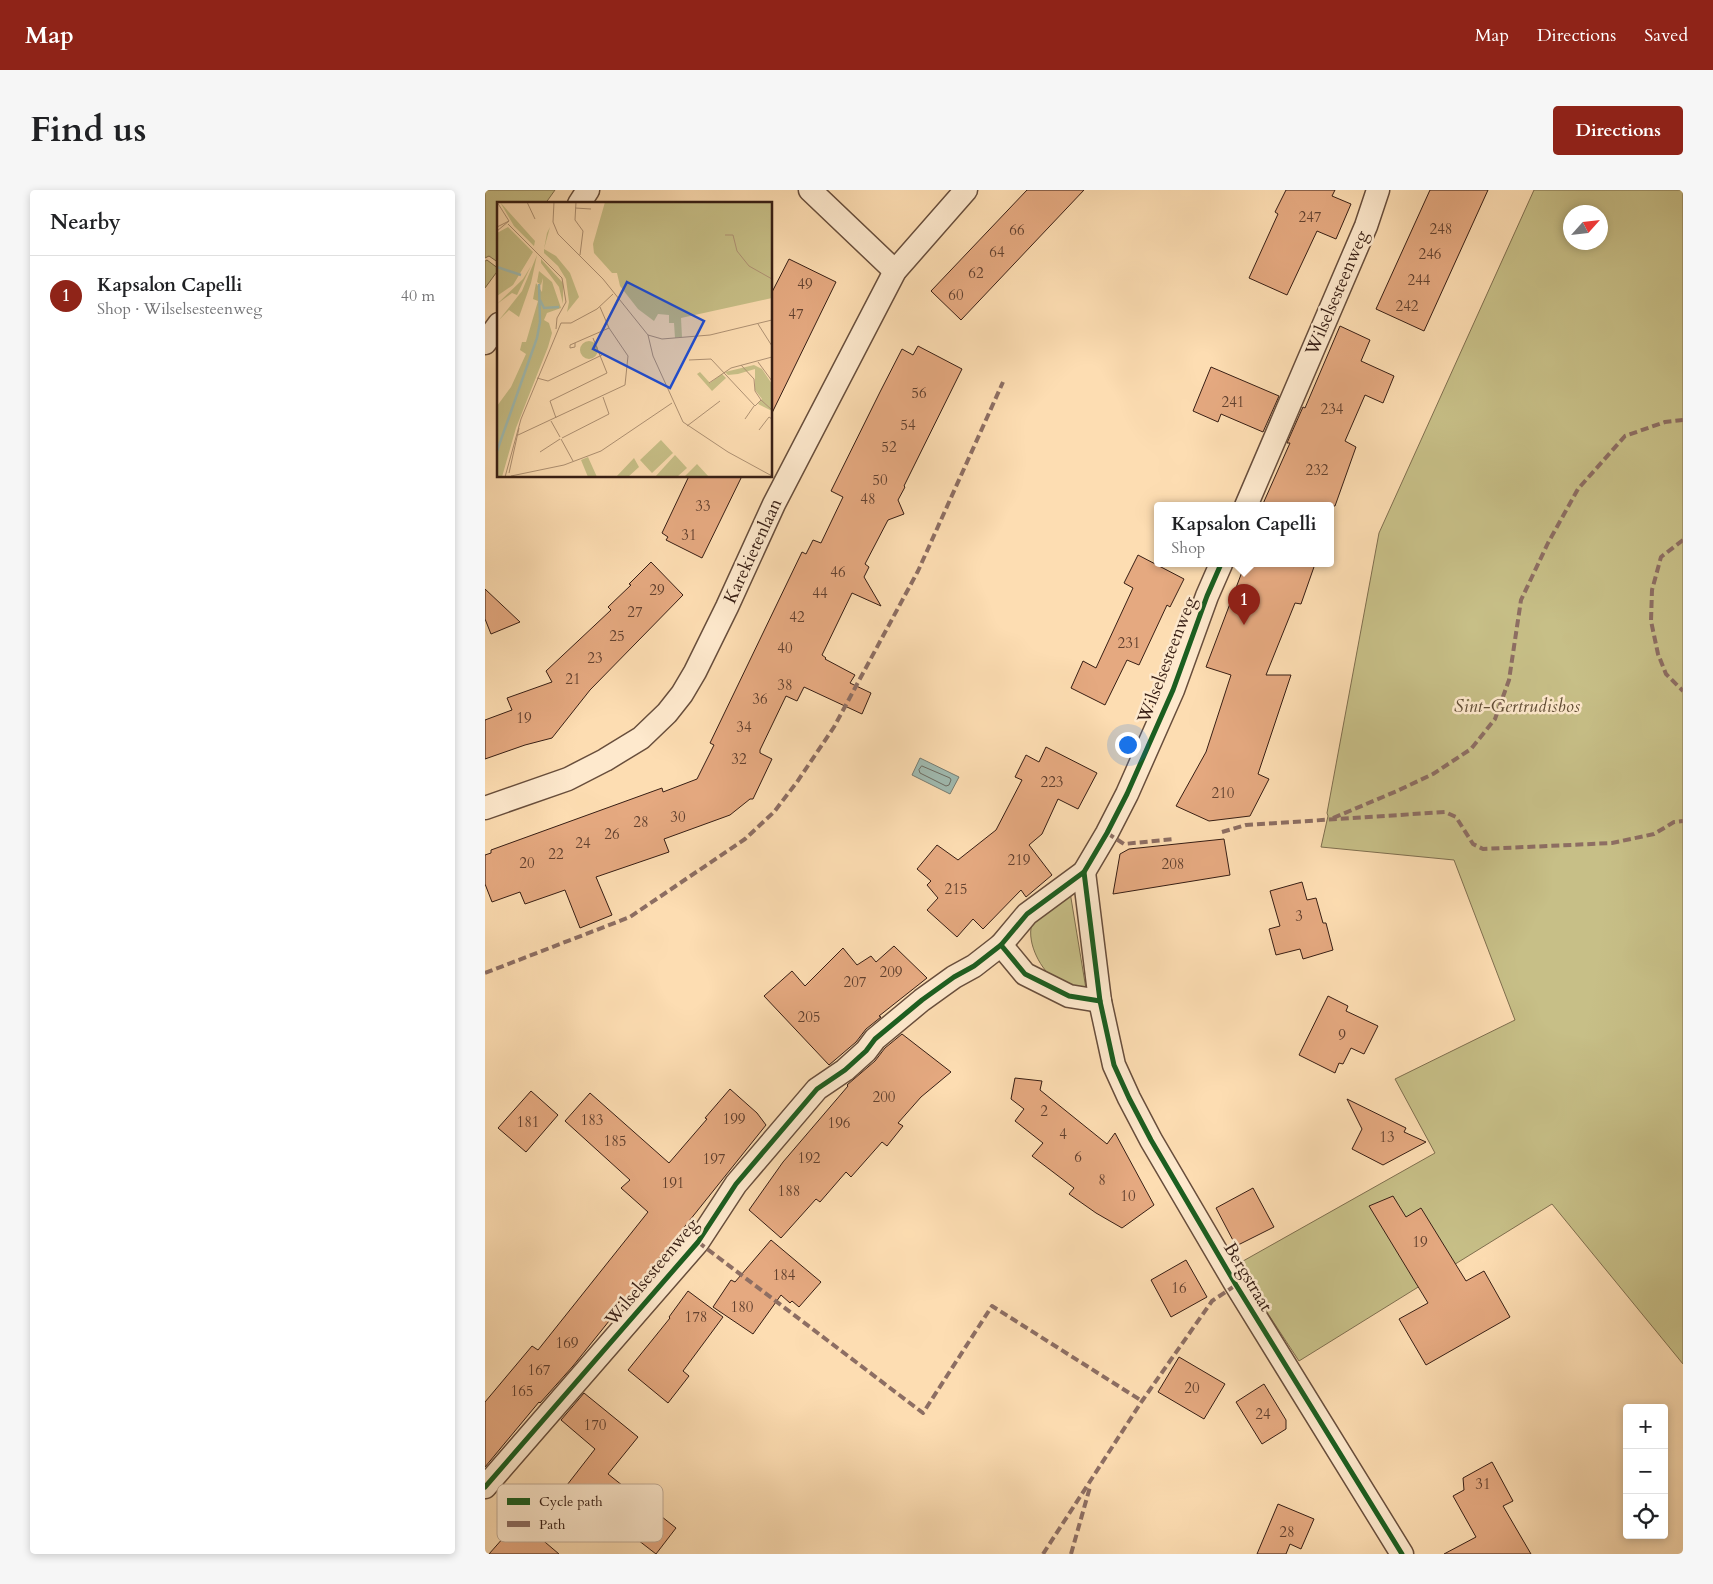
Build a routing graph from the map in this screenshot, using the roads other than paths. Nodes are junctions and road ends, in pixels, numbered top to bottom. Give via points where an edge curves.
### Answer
1 (588, 190) edge
2 (811, 190) edge
3 (966, 190) edge
4 (1378, 190) edge
5 (580, 202) edge
6 (895, 271) junction
7 (497, 327) edge
8 (485, 343) edge
9 (1248, 502) edge
10 (1220, 567) edge
11 (485, 808) edge
12 (1084, 872) junction
13 (1001, 945) junction
14 (1100, 1001) junction
15 (485, 1487) edge
16 (1402, 1554) edge

1 - 5 street
2 - 6 street
3 - 6 street, Karekietenlaan
4 - 9 street, Wilselsesteenweg via 1366,226
6 - 11 street, Karekietenlaan via 682,694 641,738 605,760 568,779
7 - 8 street
10 - 12 street, Wilselsesteenweg via 1173,690 1127,794
12 - 13 street, Wilselsesteenweg via 1027,914
12 - 14 street
13 - 14 street via 1025,974 1069,996
13 - 15 street, Wilselsesteenweg via 922,1000 845,1070 817,1089 735,1184 698,1242
14 - 16 street, Bergstraat via 1115,1065 1145,1130 1236,1285

